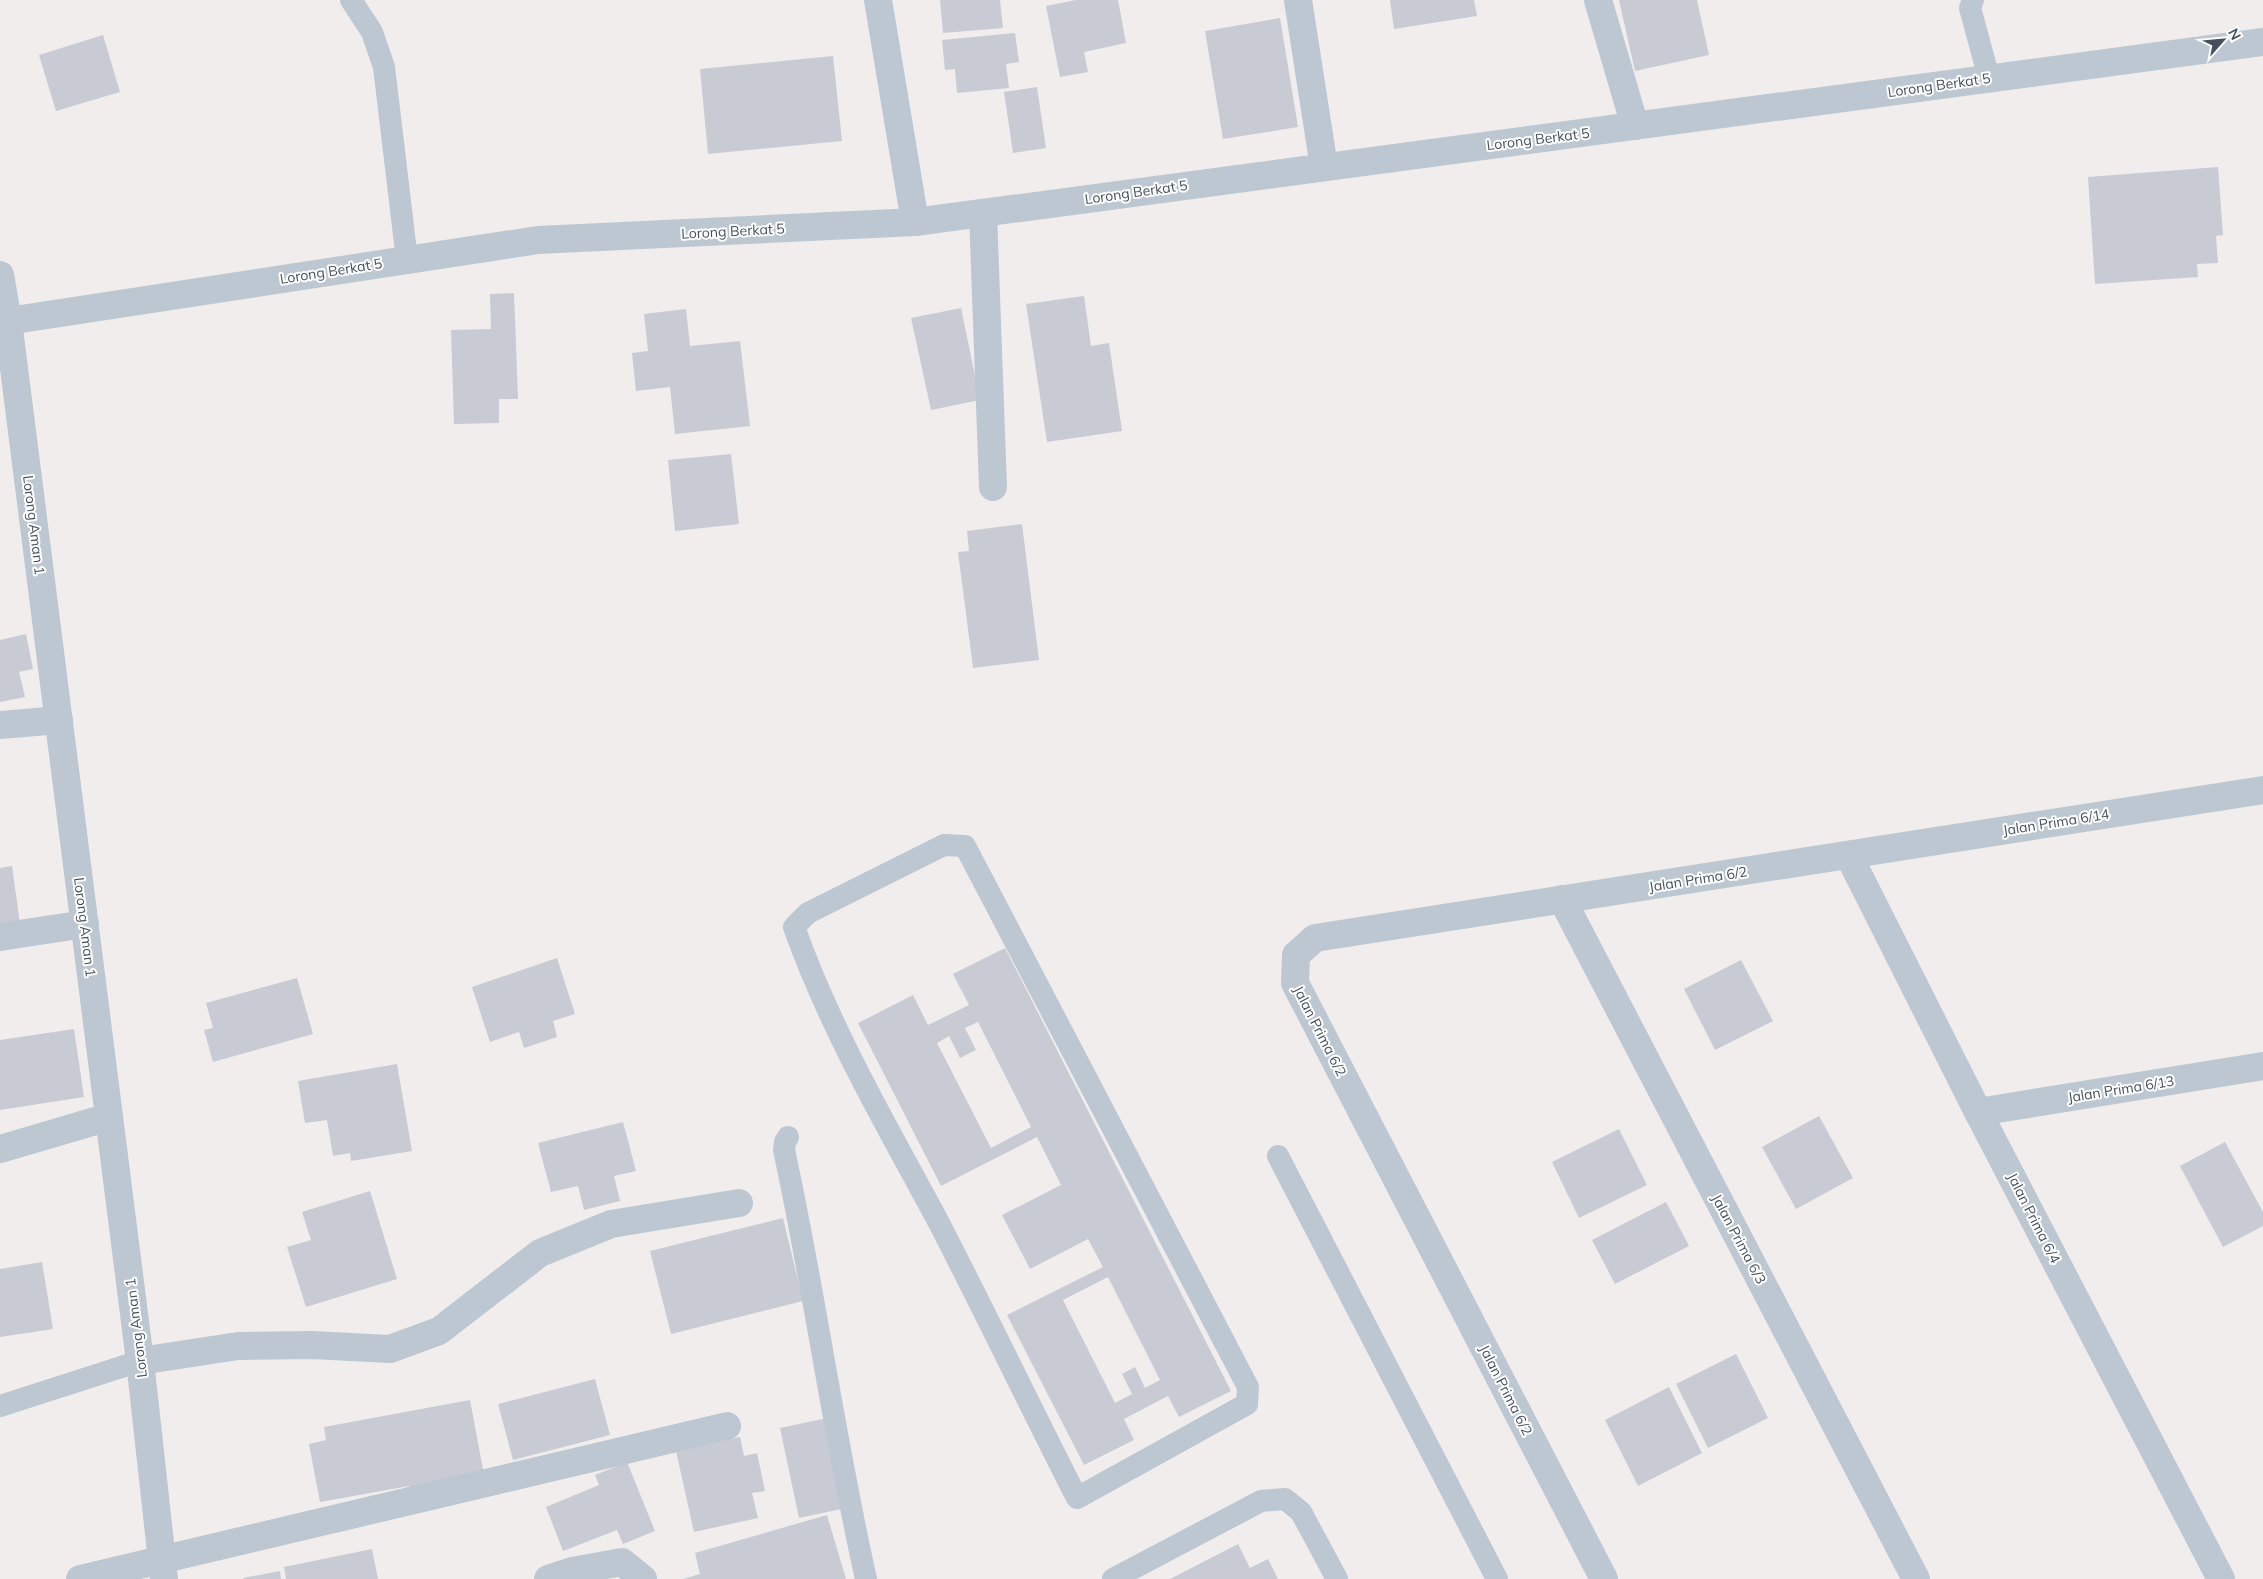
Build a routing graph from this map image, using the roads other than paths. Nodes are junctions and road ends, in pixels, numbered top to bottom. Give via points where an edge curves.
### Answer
1 (352, 0) edge
2 (878, 0) edge
3 (1298, 0) edge
4 (1598, 0) edge
5 (1973, 0) edge
6 (2263, 42) edge
7 (1989, 78) junction
8 (1634, 126) junction
9 (1324, 167) junction
10 (983, 212) junction
11 (915, 222) junction
12 (407, 260) junction
13 (0, 275) edge
14 (8, 321) junction
15 (993, 487) dead end
16 (59, 720) junction
17 (0, 725) edge
18 (2263, 790) edge
19 (1849, 856) junction
20 (1562, 899) junction
21 (85, 924) junction
22 (0, 938) edge
23 (2263, 1066) edge
24 (1978, 1112) junction
25 (109, 1117) junction
26 (788, 1137) dead end
27 (0, 1149) edge
28 (1278, 1156) dead end
29 (739, 1202) dead end
30 (140, 1361) junction
31 (0, 1406) edge
32 (727, 1426) dead end
33 (1077, 1498) joint
34 (163, 1569) edge
35 (80, 1579) edge
36 (548, 1579) edge
37 (643, 1579) edge
38 (866, 1579) edge
39 (1113, 1579) edge
40 (1337, 1579) edge
41 (1497, 1579) edge
42 (1604, 1579) edge
43 (1916, 1579) edge
44 (2221, 1579) edge

1 - 12 lane via 372,32 384,67
2 - 11 street
3 - 9 street
4 - 8 street
5 - 7 lane via 1970,8
6 - 7 street, Lorong Berkat 5
7 - 8 street, Lorong Berkat 5
8 - 9 street, Lorong Berkat 5
9 - 10 street, Lorong Berkat 5
10 - 11 street, Lorong Berkat 5
10 - 15 street
11 - 12 street, Lorong Berkat 5 via 538,240
12 - 14 street, Lorong Berkat 5
13 - 14 street, Lorong Aman 1
14 - 16 street, Lorong Aman 1
16 - 17 street
16 - 21 street, Lorong Aman 1
18 - 19 street, Jalan Prima 6/14
19 - 20 street, Jalan Prima 6/2
19 - 24 street, Jalan Prima 6/4
20 - 42 street, Jalan Prima 6/2 via 1315,938 1296,955 1295,983
20 - 43 street, Jalan Prima 6/3
21 - 22 street
21 - 25 street, Lorong Aman 1
23 - 24 street, Jalan Prima 6/13
24 - 44 street, Jalan Prima 6/4
25 - 27 street
25 - 30 street, Lorong Aman 1
26 - 38 lane via 784,1150 805,1246
28 - 41 lane
29 - 30 street via 611,1224 540,1253 438,1331 390,1349 238,1346
30 - 31 lane
30 - 34 street, Lorong Aman 1
32 - 34 street
33 - 33 lane via 870,1095 811,974 794,927 808,913 944,845 965,846 1248,1387 1247,1404
34 - 35 street
36 - 37 street via 622,1562
39 - 40 lane via 1262,1501 1285,1499 1302,1512

